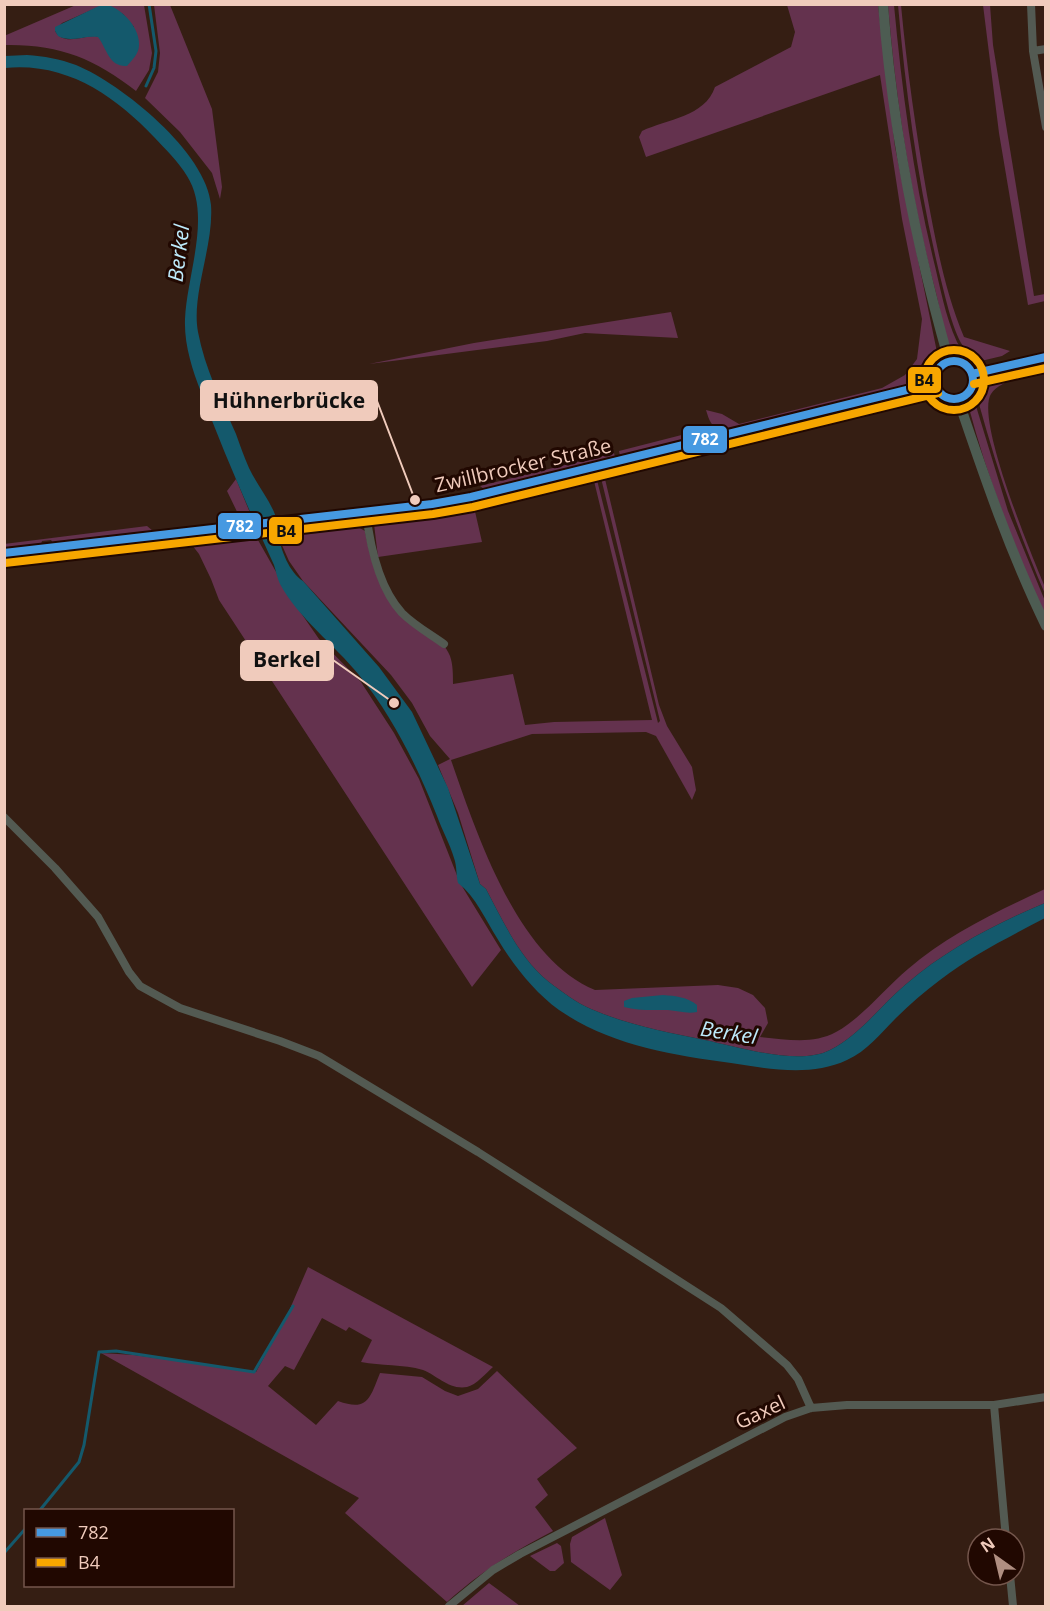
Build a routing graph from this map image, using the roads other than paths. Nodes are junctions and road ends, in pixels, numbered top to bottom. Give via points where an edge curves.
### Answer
1 (883, 4) edge
2 (1031, 4) edge
3 (1046, 49) edge
4 (1033, 51) junction
5 (1046, 127) edge
6 (1046, 357) edge
7 (949, 361) junction
8 (972, 375) junction
9 (935, 382) junction
10 (958, 399) junction
11 (366, 512) junction
12 (4, 552) edge
13 (1046, 626) edge
14 (444, 644) dead end
15 (4, 818) edge
16 (1046, 1397) edge
17 (994, 1405) junction
18 (811, 1408) junction
19 (1005, 1527) edge
20 (1011, 1587) edge
21 (449, 1606) edge
22 (1013, 1606) edge

1 - 7 main road via 906,182
2 - 4 street
3 - 4 street
4 - 5 street
6 - 8 main road
7 - 8 main road via 966,365
7 - 9 main road via 936,372
8 - 10 main road via 972,387
9 - 10 main road via 943,396
9 - 11 main road, Zwillbrocker Straße via 471,497
10 - 13 main road via 996,508
11 - 12 main road, Zwillbrocker Straße
11 - 14 street via 375,558 388,593 407,618
15 - 18 street via 98,917 140,986 180,1008 319,1056 478,1152 721,1308 786,1365 798,1379
16 - 17 street, Gaxel
17 - 18 street, Gaxel
17 - 19 street
18 - 21 street, Gaxel via 758,1430 520,1554 493,1570
20 - 22 street

